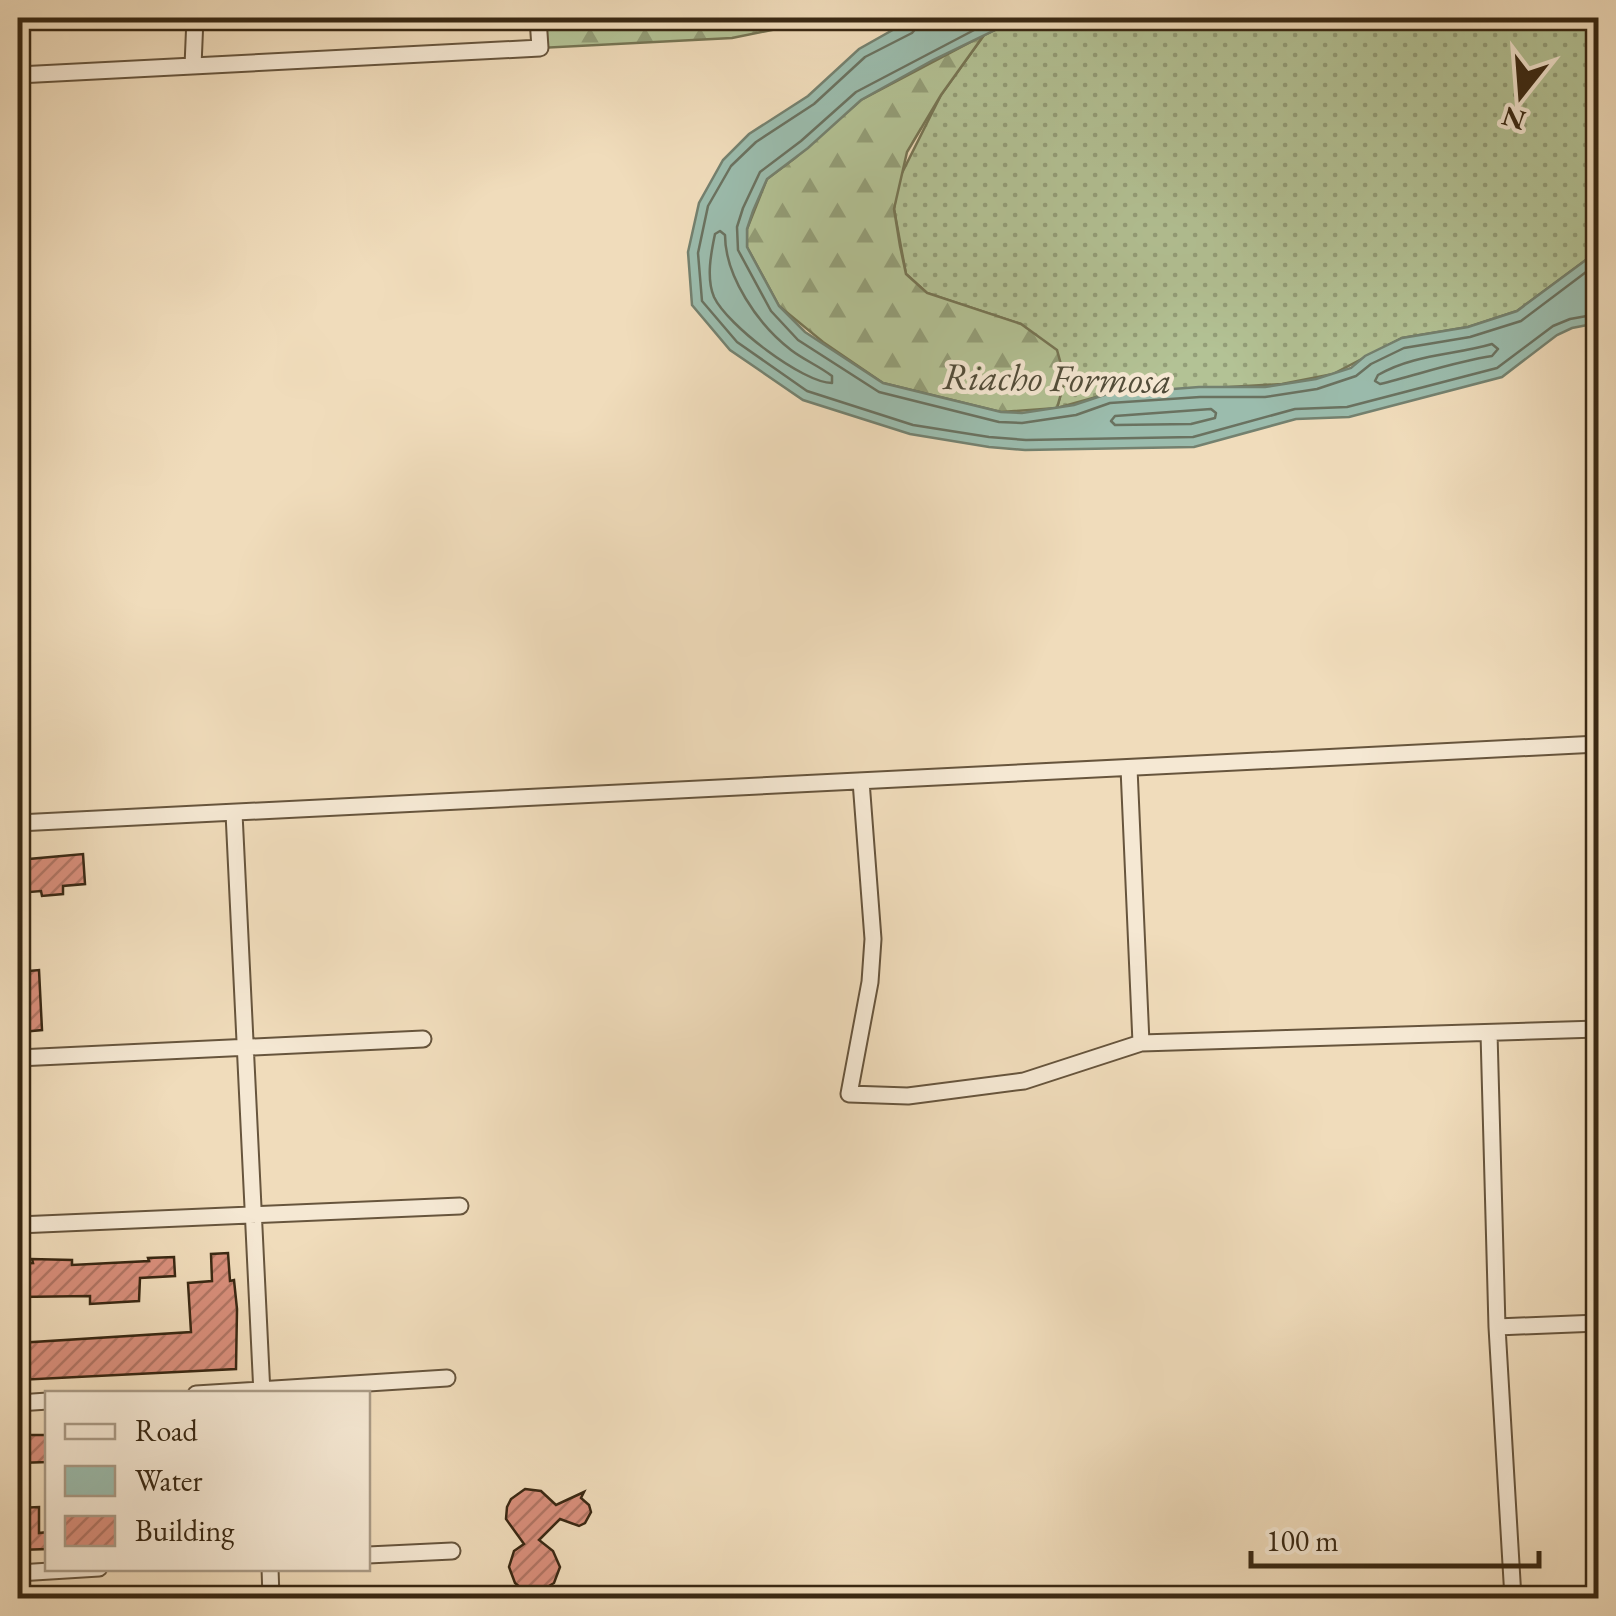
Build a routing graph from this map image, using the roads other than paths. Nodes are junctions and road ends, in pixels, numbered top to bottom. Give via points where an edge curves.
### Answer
1 (195, 18) edge
2 (538, 18) edge
3 (193, 66) junction
4 (18, 75) edge
5 (1598, 744) edge
6 (1129, 768) junction
7 (861, 781) junction
8 (234, 812) junction
9 (18, 824) edge
10 (1598, 1029) edge
11 (1489, 1033) junction
12 (423, 1039) dead end
13 (1141, 1043) junction
14 (245, 1047) junction
15 (18, 1058) edge
16 (460, 1206) dead end
17 (253, 1216) junction
18 (18, 1225) edge
19 (1598, 1323) edge
20 (1497, 1327) junction
21 (447, 1378) dead end
22 (261, 1391) edge
23 (274, 1391) edge
24 (45, 1401) edge
25 (18, 1402) edge
26 (452, 1551) dead end
27 (370, 1555) edge
28 (45, 1571) edge
29 (270, 1571) edge
30 (18, 1572) edge
31 (271, 1598) edge
32 (1513, 1598) edge

1 - 3 street
2 - 3 street via 540,48
3 - 4 street
5 - 6 street
6 - 7 street
6 - 13 street
7 - 8 street
7 - 13 street via 873,939 848,1094 908,1096 1024,1081
8 - 9 street
8 - 14 street
10 - 11 street
11 - 13 street
11 - 20 street
12 - 14 street
14 - 15 street
14 - 17 street
16 - 17 street
17 - 18 street
17 - 22 street
19 - 20 street
20 - 32 street
21 - 23 street
24 - 25 street
26 - 27 street
28 - 30 street
29 - 31 street

